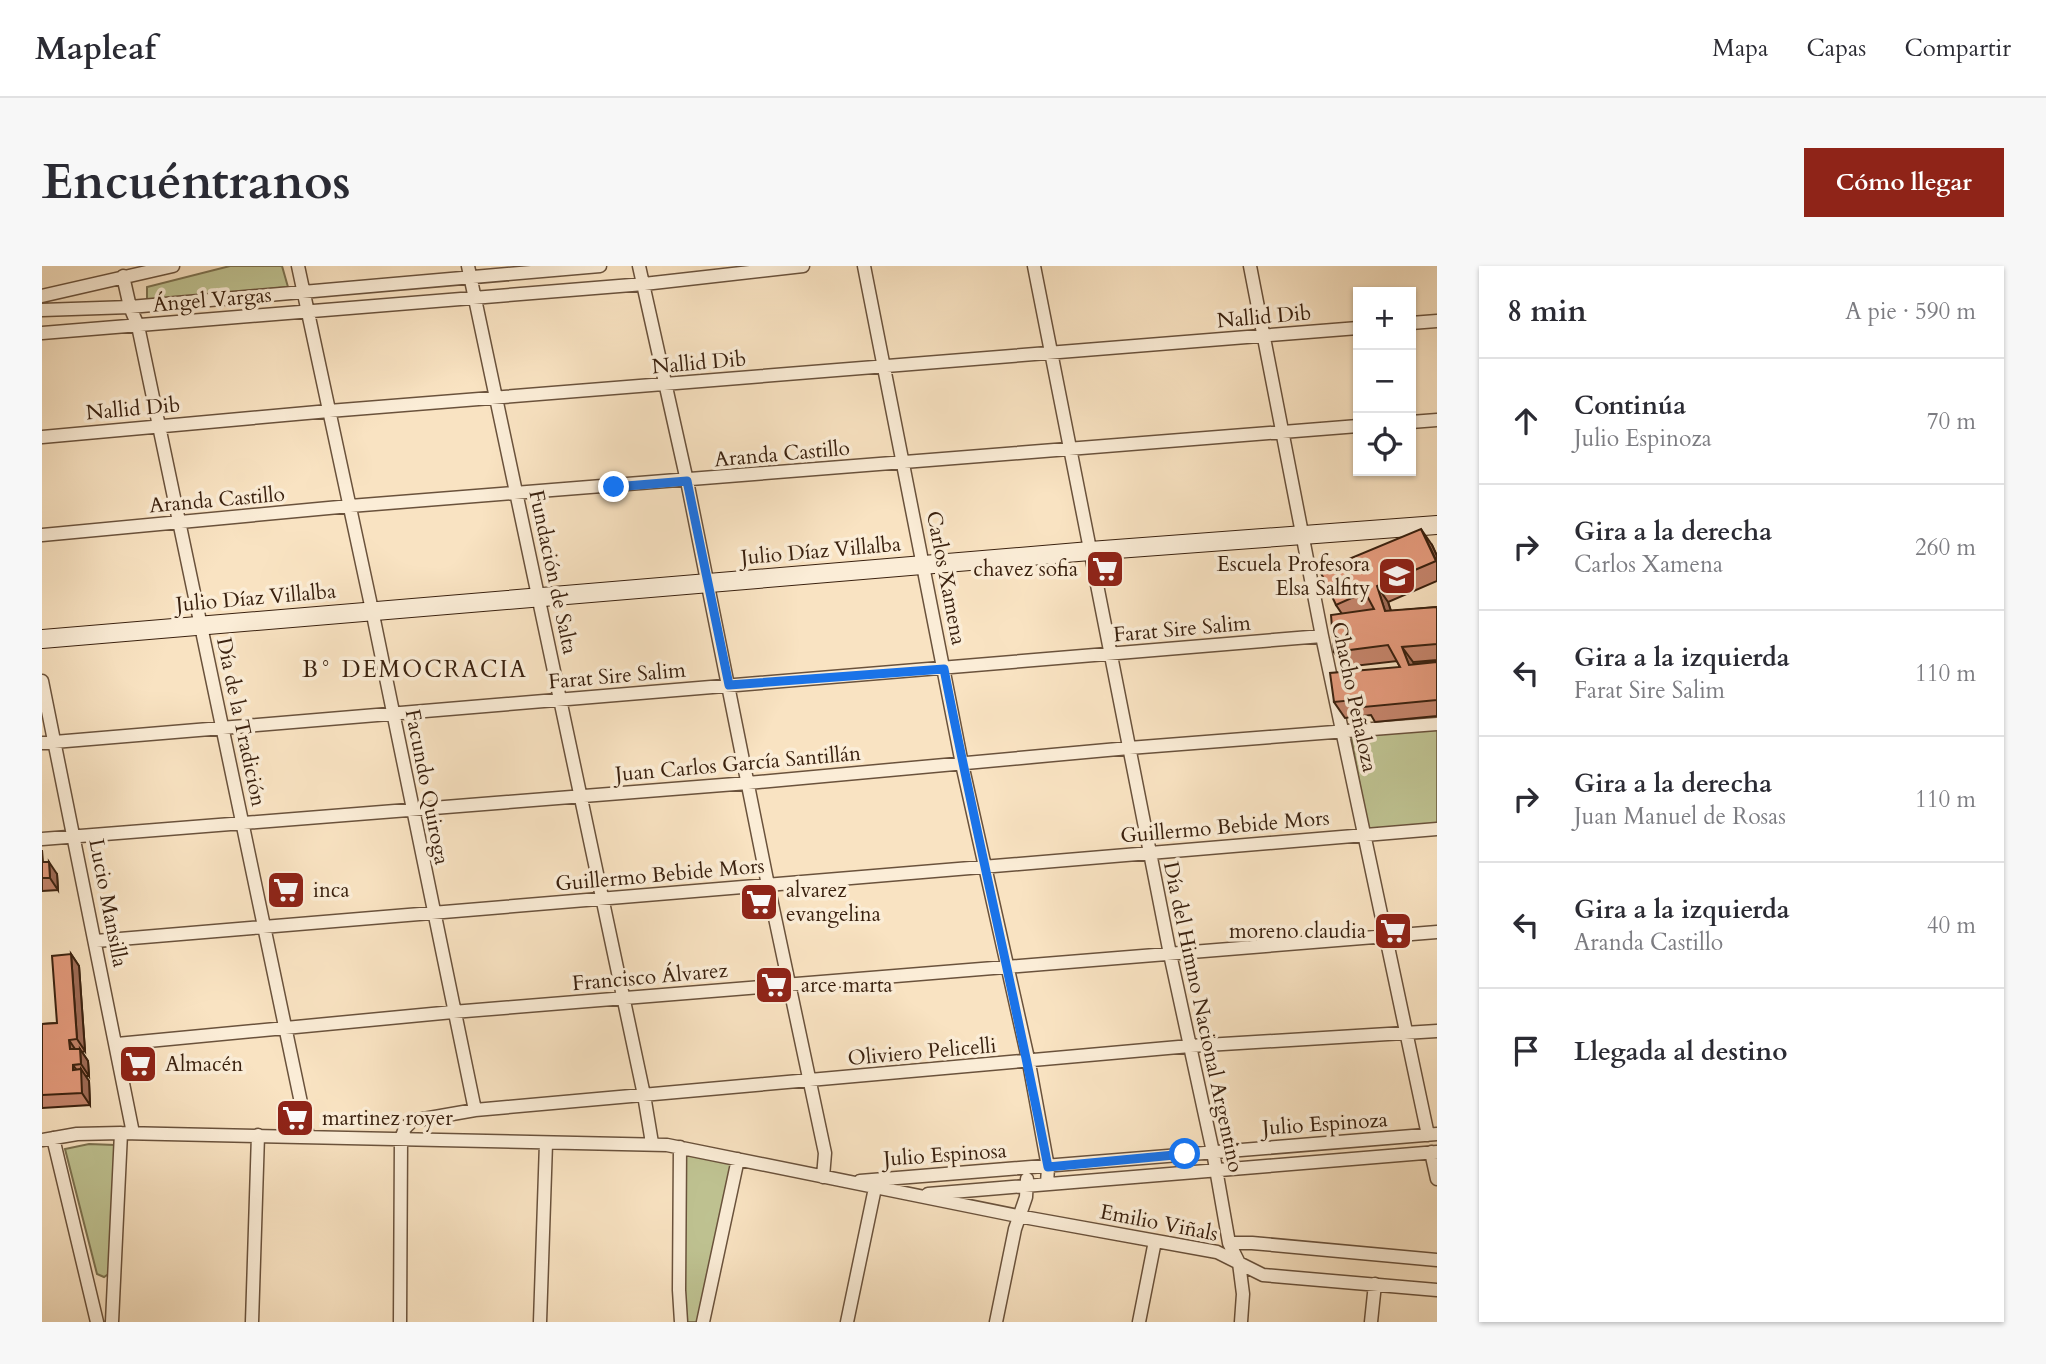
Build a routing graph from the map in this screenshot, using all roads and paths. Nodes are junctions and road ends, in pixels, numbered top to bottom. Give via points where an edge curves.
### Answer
1 (173, 266) edge
2 (298, 266) edge
3 (600, 266) edge
4 (639, 266) edge
5 (803, 266) edge
6 (864, 266) edge
7 (1034, 266) edge
8 (1250, 266) edge
9 (469, 271) edge
10 (123, 276) junction
11 (643, 284) junction
12 (303, 292) junction
13 (42, 296) edge
14 (474, 298) junction
15 (130, 307) junction
16 (42, 310) edge
17 (308, 311) junction
18 (1437, 321) edge
19 (1416, 323) edge
20 (138, 326) junction
21 (1353, 328) edge
22 (42, 333) edge
23 (1264, 336) junction
24 (1050, 354) junction
25 (883, 367) junction
26 (665, 384) junction
27 (496, 399) junction
28 (329, 411) junction
29 (1437, 420) edge
30 (1416, 422) edge
31 (159, 426) junction
32 (1353, 426) edge
33 (1284, 432) junction
34 (42, 437) edge
35 (1069, 447) junction
36 (903, 463) junction
37 (687, 481) junction
38 (516, 495) junction
39 (350, 506) junction
40 (180, 523) junction
41 (1437, 525) edge
42 (42, 535) edge
43 (1302, 536) junction
44 (1090, 551) junction
45 (924, 565) junction
46 (707, 584) junction
47 (538, 598) junction
48 (372, 610) junction
49 (202, 626) junction
50 (1322, 636) junction
51 (42, 639) edge
52 (1111, 654) junction
53 (944, 669) junction
54 (42, 681) edge
55 (729, 685) junction
56 (561, 700) junction
57 (392, 713) junction
58 (1437, 724) edge
59 (221, 729) junction
60 (1342, 732) junction
61 (48, 742) edge
62 (1129, 748) junction
63 (962, 764) junction
64 (748, 783) junction
65 (579, 796) junction
66 (411, 808) junction
67 (242, 824) junction
68 (1437, 829) edge
69 (1363, 835) junction
70 (74, 836) junction
71 (42, 839) edge
72 (1150, 853) junction
73 (985, 869) junction
74 (768, 885) junction
75 (602, 899) junction
76 (433, 913) junction
77 (263, 926) junction
78 (1437, 932) edge
79 (1386, 937) junction
80 (96, 941) junction
81 (1170, 954) junction
82 (1008, 967) junction
83 (789, 986) junction
84 (622, 999) junction
85 (453, 1012) junction
86 (284, 1027) junction
87 (1437, 1031) edge
88 (1408, 1033) junction
89 (117, 1044) junction
90 (1190, 1046) junction
91 (1029, 1062) junction
92 (811, 1081) junction
93 (644, 1095) junction
94 (475, 1110) junction
95 (127, 1133) junction
96 (1433, 1135) edge
97 (258, 1136) junction
98 (308, 1136) junction
99 (48, 1139) edge
100 (401, 1139) junction
101 (546, 1143) junction
102 (652, 1143) junction
103 (680, 1147) junction
104 (1213, 1152) junction
105 (1434, 1152) edge
106 (738, 1159) junction
107 (1048, 1167) junction
108 (1026, 1168) junction
109 (1216, 1170) junction
110 (824, 1177) junction
111 (1437, 1179) edge
112 (846, 1182) junction
113 (1047, 1184) junction
114 (1027, 1186) junction
115 (875, 1188) junction
116 (914, 1195) junction
117 (1018, 1216) junction
118 (1155, 1241) junction
119 (1229, 1242) junction
120 (1437, 1260) edge
121 (1239, 1263) junction
122 (1374, 1284) junction
123 (1437, 1290) edge
124 (97, 1322) edge
125 (112, 1322) edge
126 (252, 1322) edge
127 (400, 1322) edge
128 (540, 1322) edge
129 (681, 1322) edge
130 (703, 1322) edge
131 (847, 1322) edge
132 (996, 1322) edge
133 (1139, 1322) edge
134 (1241, 1322) edge
135 (1371, 1322) edge

1 - 10 street
2 - 12 street, Facundo Quiroga
3 - 9 street, Ángel Vargas
4 - 11 street
5 - 11 street, Ángel Vargas
6 - 25 street, Carlos Xamena
7 - 24 street, Día del Himno Nacional Argentino
8 - 23 street, Chacho Peñaloza
9 - 12 street, Ángel Vargas
9 - 14 street, Fundación de Salta
10 - 13 street
10 - 15 street, Día de la Tradición
11 - 14 street, Ángel Vargas
11 - 26 street
12 - 15 street, Ángel Vargas
12 - 17 street, Facundo Quiroga
14 - 17 street, Ángel Vargas
14 - 27 street, Fundación de Salta
15 - 16 street, Ángel Vargas
15 - 20 street, Día de la Tradición
17 - 20 street, Ángel Vargas
17 - 28 street, Facundo Quiroga
18 - 19 street
20 - 22 street, Ángel Vargas
20 - 31 street, Día de la Tradición
21 - 23 street, Nallid Dib
23 - 24 street, Nallid Dib
23 - 33 street, Chacho Peñaloza
24 - 25 street, Nallid Dib
24 - 35 street, Día del Himno Nacional Argentino
25 - 26 street, Nallid Dib
25 - 36 street, Carlos Xamena
26 - 27 street, Nallid Dib
26 - 37 street
27 - 28 street, Nallid Dib
27 - 38 street, Fundación de Salta
28 - 31 street, Nallid Dib
28 - 39 street, Facundo Quiroga
29 - 30 street
31 - 34 street, Nallid Dib
31 - 40 street, Día de la Tradición
32 - 33 street, Aranda Castillo
33 - 35 street, Aranda Castillo
33 - 43 street, Chacho Peñaloza
35 - 36 street, Aranda Castillo
35 - 44 street, Día del Himno Nacional Argentino
36 - 37 street, Aranda Castillo
36 - 45 street, Carlos Xamena
37 - 38 street, Aranda Castillo
37 - 46 street
38 - 39 street, Aranda Castillo
38 - 47 street, Fundación de Salta
39 - 40 street, Aranda Castillo
39 - 48 street, Facundo Quiroga
40 - 42 street, Aranda Castillo
40 - 49 street, Día de la Tradición
41 - 43 street, Julio Díaz Villalba
43 - 44 street, Julio Díaz Villalba
43 - 50 street, Chacho Peñaloza
44 - 45 street, Julio Díaz Villalba
44 - 52 street, Día del Himno Nacional Argentino
45 - 46 street, Julio Díaz Villalba
45 - 53 street, Carlos Xamena
46 - 47 street, Julio Díaz Villalba
46 - 55 street
47 - 48 street, Julio Díaz Villalba
47 - 56 street, Fundación de Salta
48 - 49 street, Julio Díaz Villalba
48 - 57 street, Facundo Quiroga
49 - 51 street, Julio Díaz Villalba
49 - 59 street, Día de la Tradición
50 - 52 street, Farat Sire Salim
50 - 60 street, Chacho Peñaloza
52 - 53 street, Farat Sire Salim
52 - 62 street, Día del Himno Nacional Argentino
53 - 55 street, Farat Sire Salim
53 - 63 street, Carlos Xamena
54 - 61 street, Lucio Mansilla
55 - 56 street, Farat Sire Salim
55 - 64 street
56 - 57 street, Farat Sire Salim
56 - 65 street, Fundación de Salta
57 - 59 street, Farat Sire Salim
57 - 66 street, Facundo Quiroga
58 - 60 street, Juan Carlos García Santillán
59 - 61 street, Farat Sire Salim
59 - 67 street, Día de la Tradición
60 - 62 street, Juan Carlos García Santillán
60 - 69 street, Chacho Peñaloza
61 - 70 street, Lucio Mansilla
62 - 63 street, Juan Carlos García Santillán
62 - 72 street, Día del Himno Nacional Argentino
63 - 64 street, Juan Carlos García Santillán
63 - 73 street, Carlos Xamena
64 - 65 street, Juan Carlos García Santillán
64 - 74 street
65 - 66 street, Juan Carlos García Santillán
65 - 75 street, Fundación de Salta
66 - 67 street, Juan Carlos García Santillán
66 - 76 street, Facundo Quiroga
67 - 70 street, Juan Carlos García Santillán
67 - 77 street, Día de la Tradición
68 - 69 street, Guillermo Bebide Mors
69 - 72 street, Guillermo Bebide Mors
69 - 79 street, Chacho Peñaloza
70 - 71 street, Juan Carlos García Santillán
70 - 80 street, Lucio Mansilla
72 - 73 street, Guillermo Bebide Mors
72 - 81 street, Día del Himno Nacional Argentino
73 - 74 street, Guillermo Bebide Mors
73 - 82 street, Carlos Xamena
74 - 75 street, Guillermo Bebide Mors
74 - 83 street
75 - 76 street, Guillermo Bebide Mors
75 - 84 street, Fundación de Salta
76 - 77 street, Guillermo Bebide Mors
76 - 85 street, Facundo Quiroga
77 - 80 street, Guillermo Bebide Mors
77 - 86 street, Día de la Tradición
78 - 79 street, Francisco Álvarez
79 - 81 street, Francisco Álvarez
79 - 88 street, Chacho Peñaloza
80 - 89 street, Lucio Mansilla
81 - 82 street, Francisco Álvarez
81 - 90 street, Día del Himno Nacional Argentino
82 - 83 street, Francisco Álvarez
82 - 91 street, Carlos Xamena
83 - 84 street, Francisco Álvarez
83 - 92 street
84 - 85 street, Francisco Álvarez
84 - 93 street, Fundación de Salta
85 - 86 street, Francisco Álvarez
85 - 94 street, Facundo Quiroga
86 - 89 street, Francisco Álvarez
86 - 98 street, Día de la Tradición
87 - 88 street, Oliviero Pelicelli
88 - 90 street, Oliviero Pelicelli
88 - 96 street, Chacho Peñaloza
89 - 95 street, Lucio Mansilla
90 - 91 street, Oliviero Pelicelli
90 - 104 street, Día del Himno Nacional Argentino
91 - 92 street, Oliviero Pelicelli
91 - 107 street, Carlos Xamena
92 - 93 street, Oliviero Pelicelli
92 - 110 street via 825,1153
93 - 94 street, Oliviero Pelicelli
93 - 102 street, Fundación de Salta
94 - 100 street, Oliviero Pelicelli via 412,1121
95 - 97 street
95 - 99 street
95 - 125 street, Lucio Mansilla
96 - 104 street, Julio Espinoza
97 - 98 street
97 - 126 street
98 - 100 street
99 - 124 street
100 - 101 street
100 - 127 street
101 - 102 street
101 - 128 street
102 - 103 street
103 - 106 street
103 - 129 street
104 - 107 street, Julio Espinoza
104 - 109 street, Día del Himno Nacional Argentino
105 - 109 street, Julio Espinoza
105 - 111 street
106 - 110 street
106 - 130 street
107 - 108 street, Julio Espinosa
107 - 113 street, Carlos Xamena
108 - 112 street, Julio Espinosa
108 - 114 street
109 - 113 street, Julio Espinosa
109 - 119 street, Día del Himno Nacional Argentino
110 - 112 street
112 - 115 street
113 - 114 street, Julio Espinosa
114 - 116 street, Julio Espinosa
114 - 117 street
115 - 116 street
115 - 131 street
116 - 117 street, Emilio Viñals
117 - 118 street, Emilio Viñals
117 - 132 street
118 - 121 street, Emilio Viñals via 1217,1252
118 - 133 street
119 - 120 street, Emilio Viñals
119 - 121 street, Día del Himno Nacional Argentino
121 - 122 street, Emilio Viñals via 1263,1275
121 - 134 street, Día del Himno Nacional Argentino
122 - 123 street, Emilio Viñals
122 - 135 street

